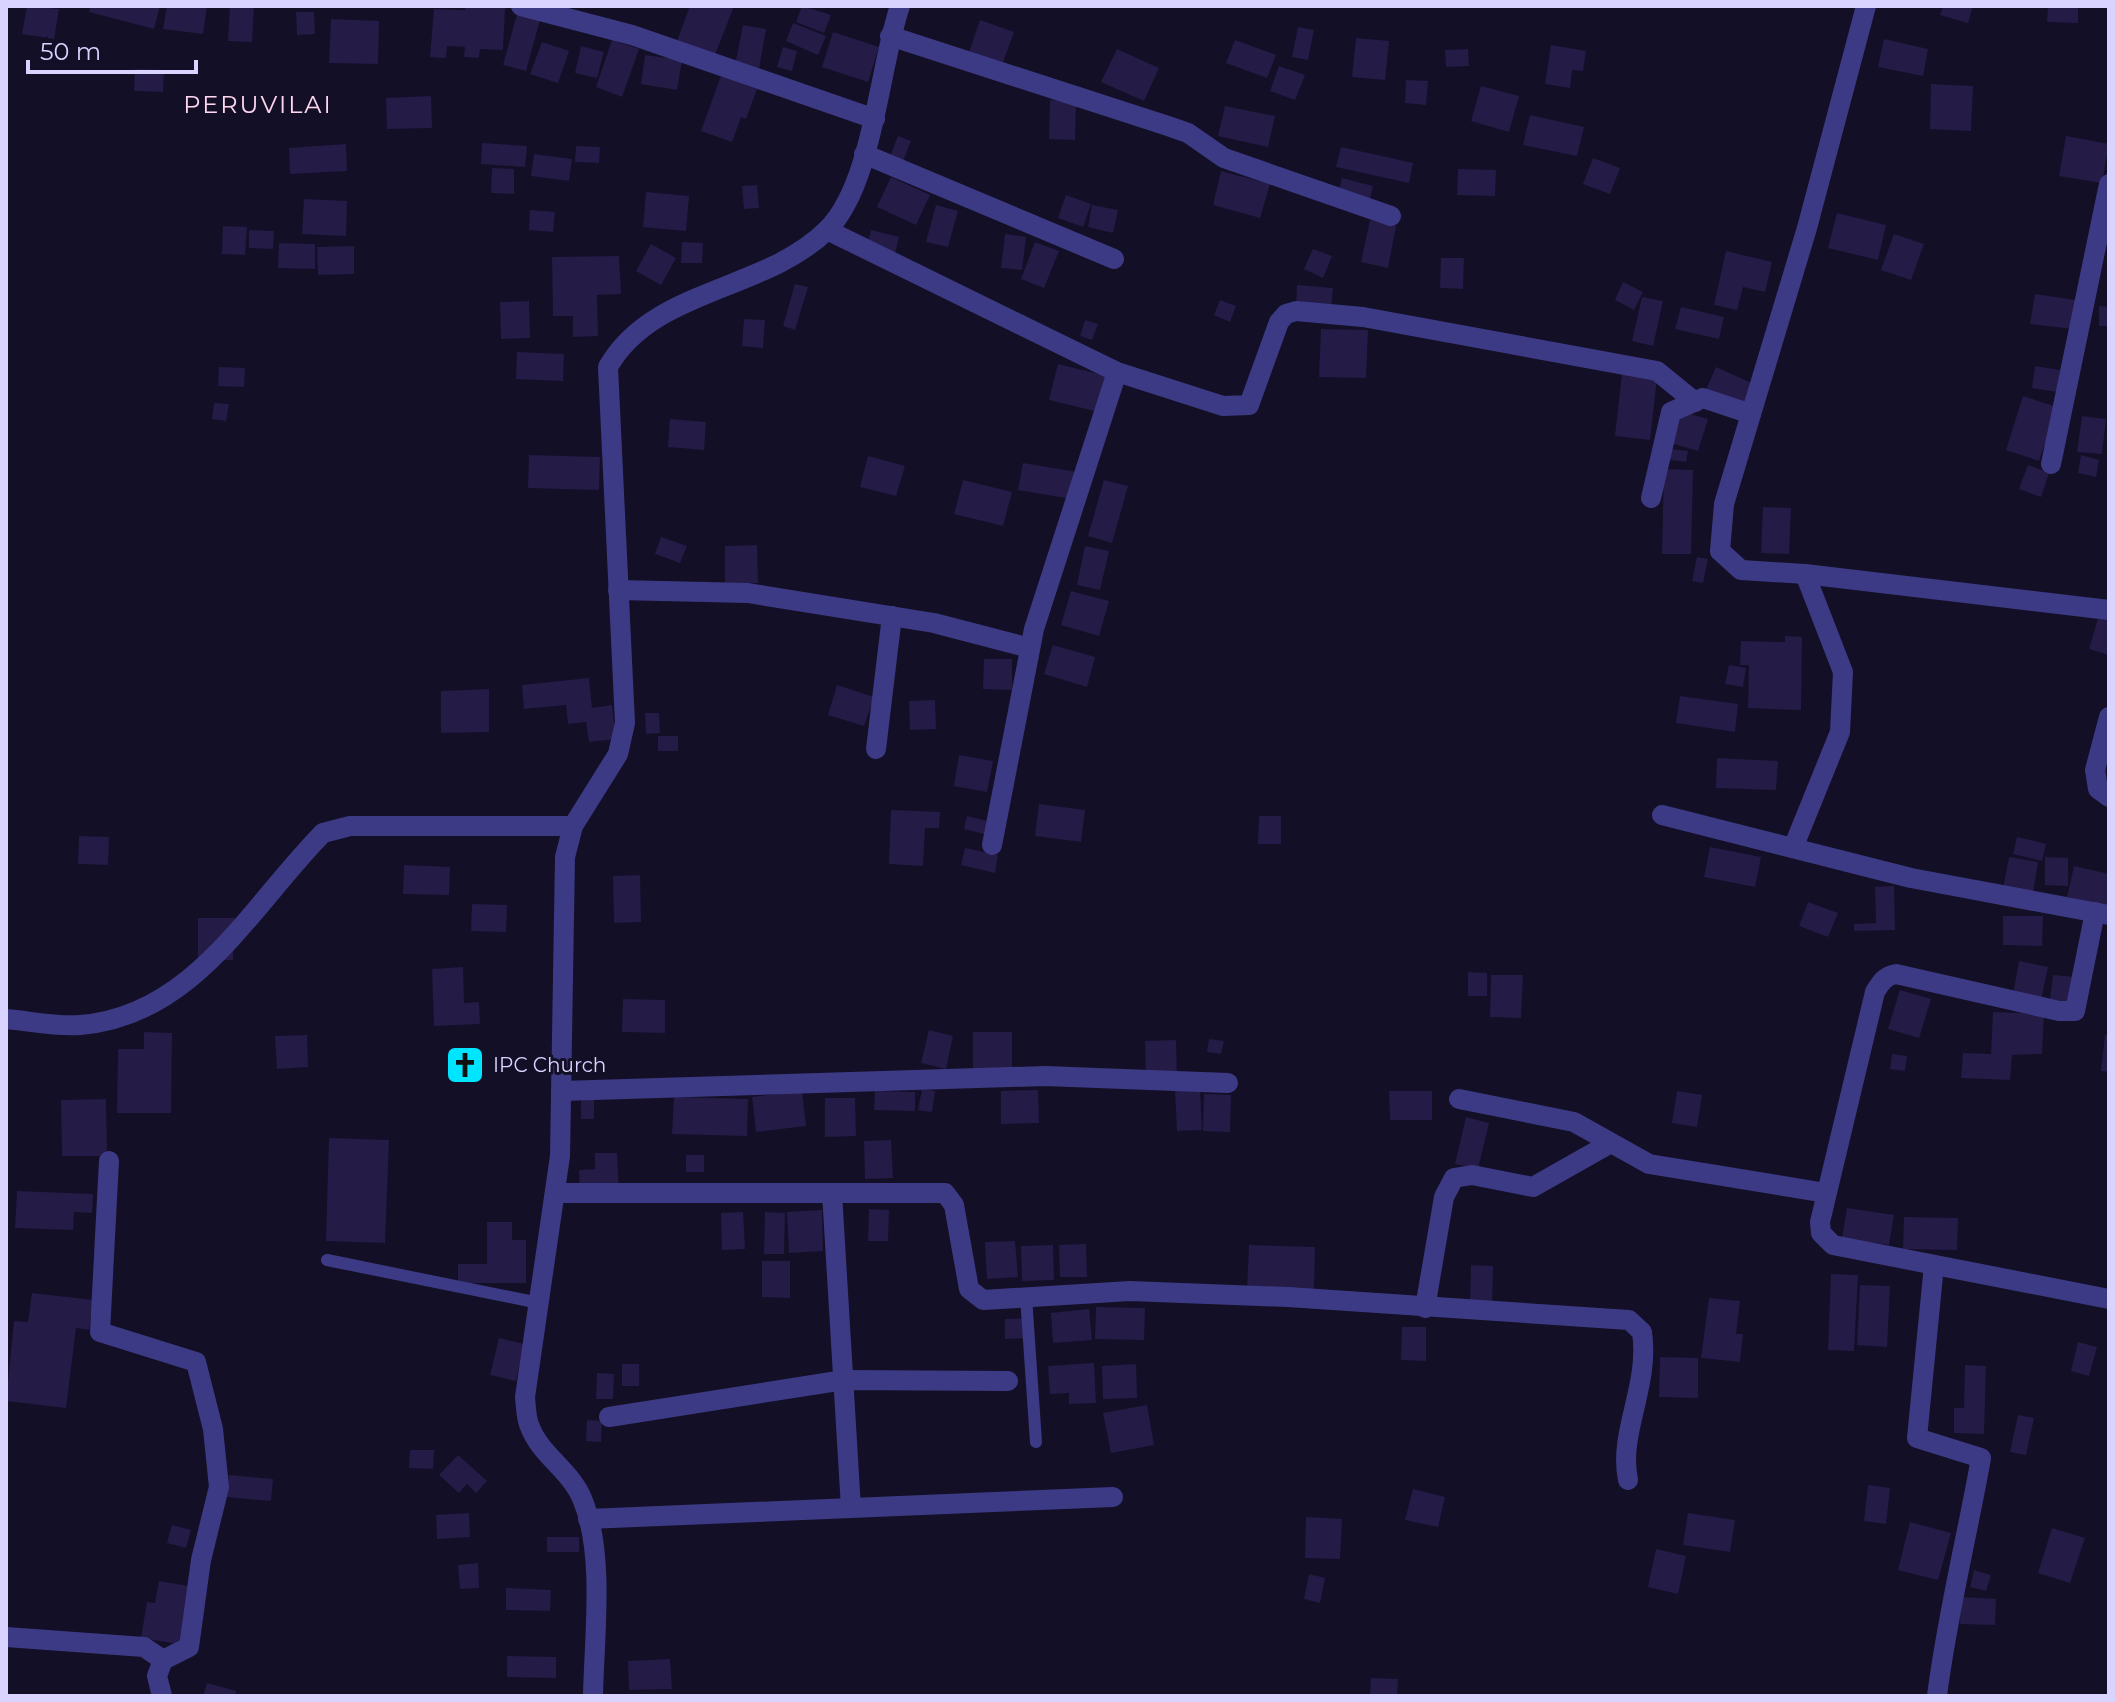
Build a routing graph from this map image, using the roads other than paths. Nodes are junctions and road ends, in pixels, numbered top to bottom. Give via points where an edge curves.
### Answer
1 (521, 6) edge
2 (900, 6) edge
3 (1866, 6) edge
4 (890, 36) junction
5 (875, 119) junction
6 (864, 154) junction
7 (2109, 184) edge
8 (1391, 216) dead end
9 (827, 230) junction
10 (1114, 259) dead end
11 (1117, 372) junction
12 (1695, 402) junction
13 (1751, 414) junction
14 (2051, 464) dead end
15 (1651, 498) dead end
16 (1805, 574) junction
17 (618, 590) junction
18 (2109, 610) edge
19 (892, 616) junction
20 (1030, 648) junction
21 (2109, 717) edge
22 (876, 749) dead end
23 (2109, 797) edge
24 (1662, 815) dead end
25 (573, 826) junction
26 (992, 845) dead end
27 (1793, 848) junction
28 (2102, 914) edge
29 (6, 1019) edge
30 (1228, 1083) dead end
31 (561, 1091) junction
32 (1459, 1099) dead end
33 (1609, 1144) junction
34 (109, 1161) dead end
35 (555, 1193) junction
36 (832, 1193) junction
37 (1826, 1193) junction
38 (327, 1260) dead end
39 (1934, 1265) junction
40 (1026, 1297) junction
41 (2109, 1299) edge
42 (539, 1303) junction
43 (1425, 1308) junction
44 (844, 1380) junction
45 (1008, 1381) dead end
46 (609, 1417) dead end
47 (1036, 1442) dead end
48 (1628, 1480) dead end
49 (1113, 1497) dead end
50 (851, 1508) junction
51 (588, 1519) junction
52 (6, 1637) edge
53 (163, 1660) junction
54 (162, 1696) edge
55 (593, 1696) edge
56 (1937, 1696) edge

1 - 5 street via 632,35
2 - 4 street
3 - 13 street
4 - 5 street
4 - 8 street via 1188,133 1224,158
5 - 6 street
6 - 9 street
6 - 10 street
7 - 14 street
9 - 11 street
9 - 17 street via 782,262 645,323 622,343 608,367
11 - 12 street via 1223,406 1249,405 1279,322 1296,311 1363,317 1657,371
11 - 20 street
12 - 13 street via 1703,398
12 - 15 street via 1671,412
13 - 16 street via 1724,504 1720,551 1741,570
16 - 18 street
16 - 27 street via 1843,672 1840,732
17 - 19 street via 748,593
17 - 25 street via 625,723 618,754
19 - 20 street
19 - 22 street
20 - 26 street
21 - 23 street via 2095,780
24 - 27 street
25 - 29 street via 350,826 323,833 194,978 154,1006 78,1025
25 - 31 street via 565,857
27 - 28 street via 1911,878
28 - 37 street via 2075,1011 1887,976 1875,992
30 - 31 street via 1045,1076
31 - 35 street
32 - 33 street via 1574,1122
33 - 37 street via 1649,1164
33 - 43 street via 1533,1187 1472,1175 1454,1178 1444,1197
34 - 53 street via 100,1332 196,1362 215,1444 219,1487 201,1560 189,1647
35 - 36 street
35 - 42 street
36 - 40 street via 945,1193 954,1205 969,1289 983,1300
36 - 44 street
37 - 39 street via 1821,1233 1833,1245
38 - 42 lane
39 - 41 street
39 - 56 street via 1917,1438 1981,1458
40 - 43 street via 1130,1291
40 - 47 lane
42 - 51 street via 525,1397 529,1426 564,1468
43 - 48 street via 1638,1324 1644,1363 1624,1449
44 - 45 street
44 - 46 street
44 - 50 street
49 - 50 street
50 - 51 street
51 - 55 street via 595,1578
52 - 53 street via 144,1647
53 - 54 street via 157,1676

